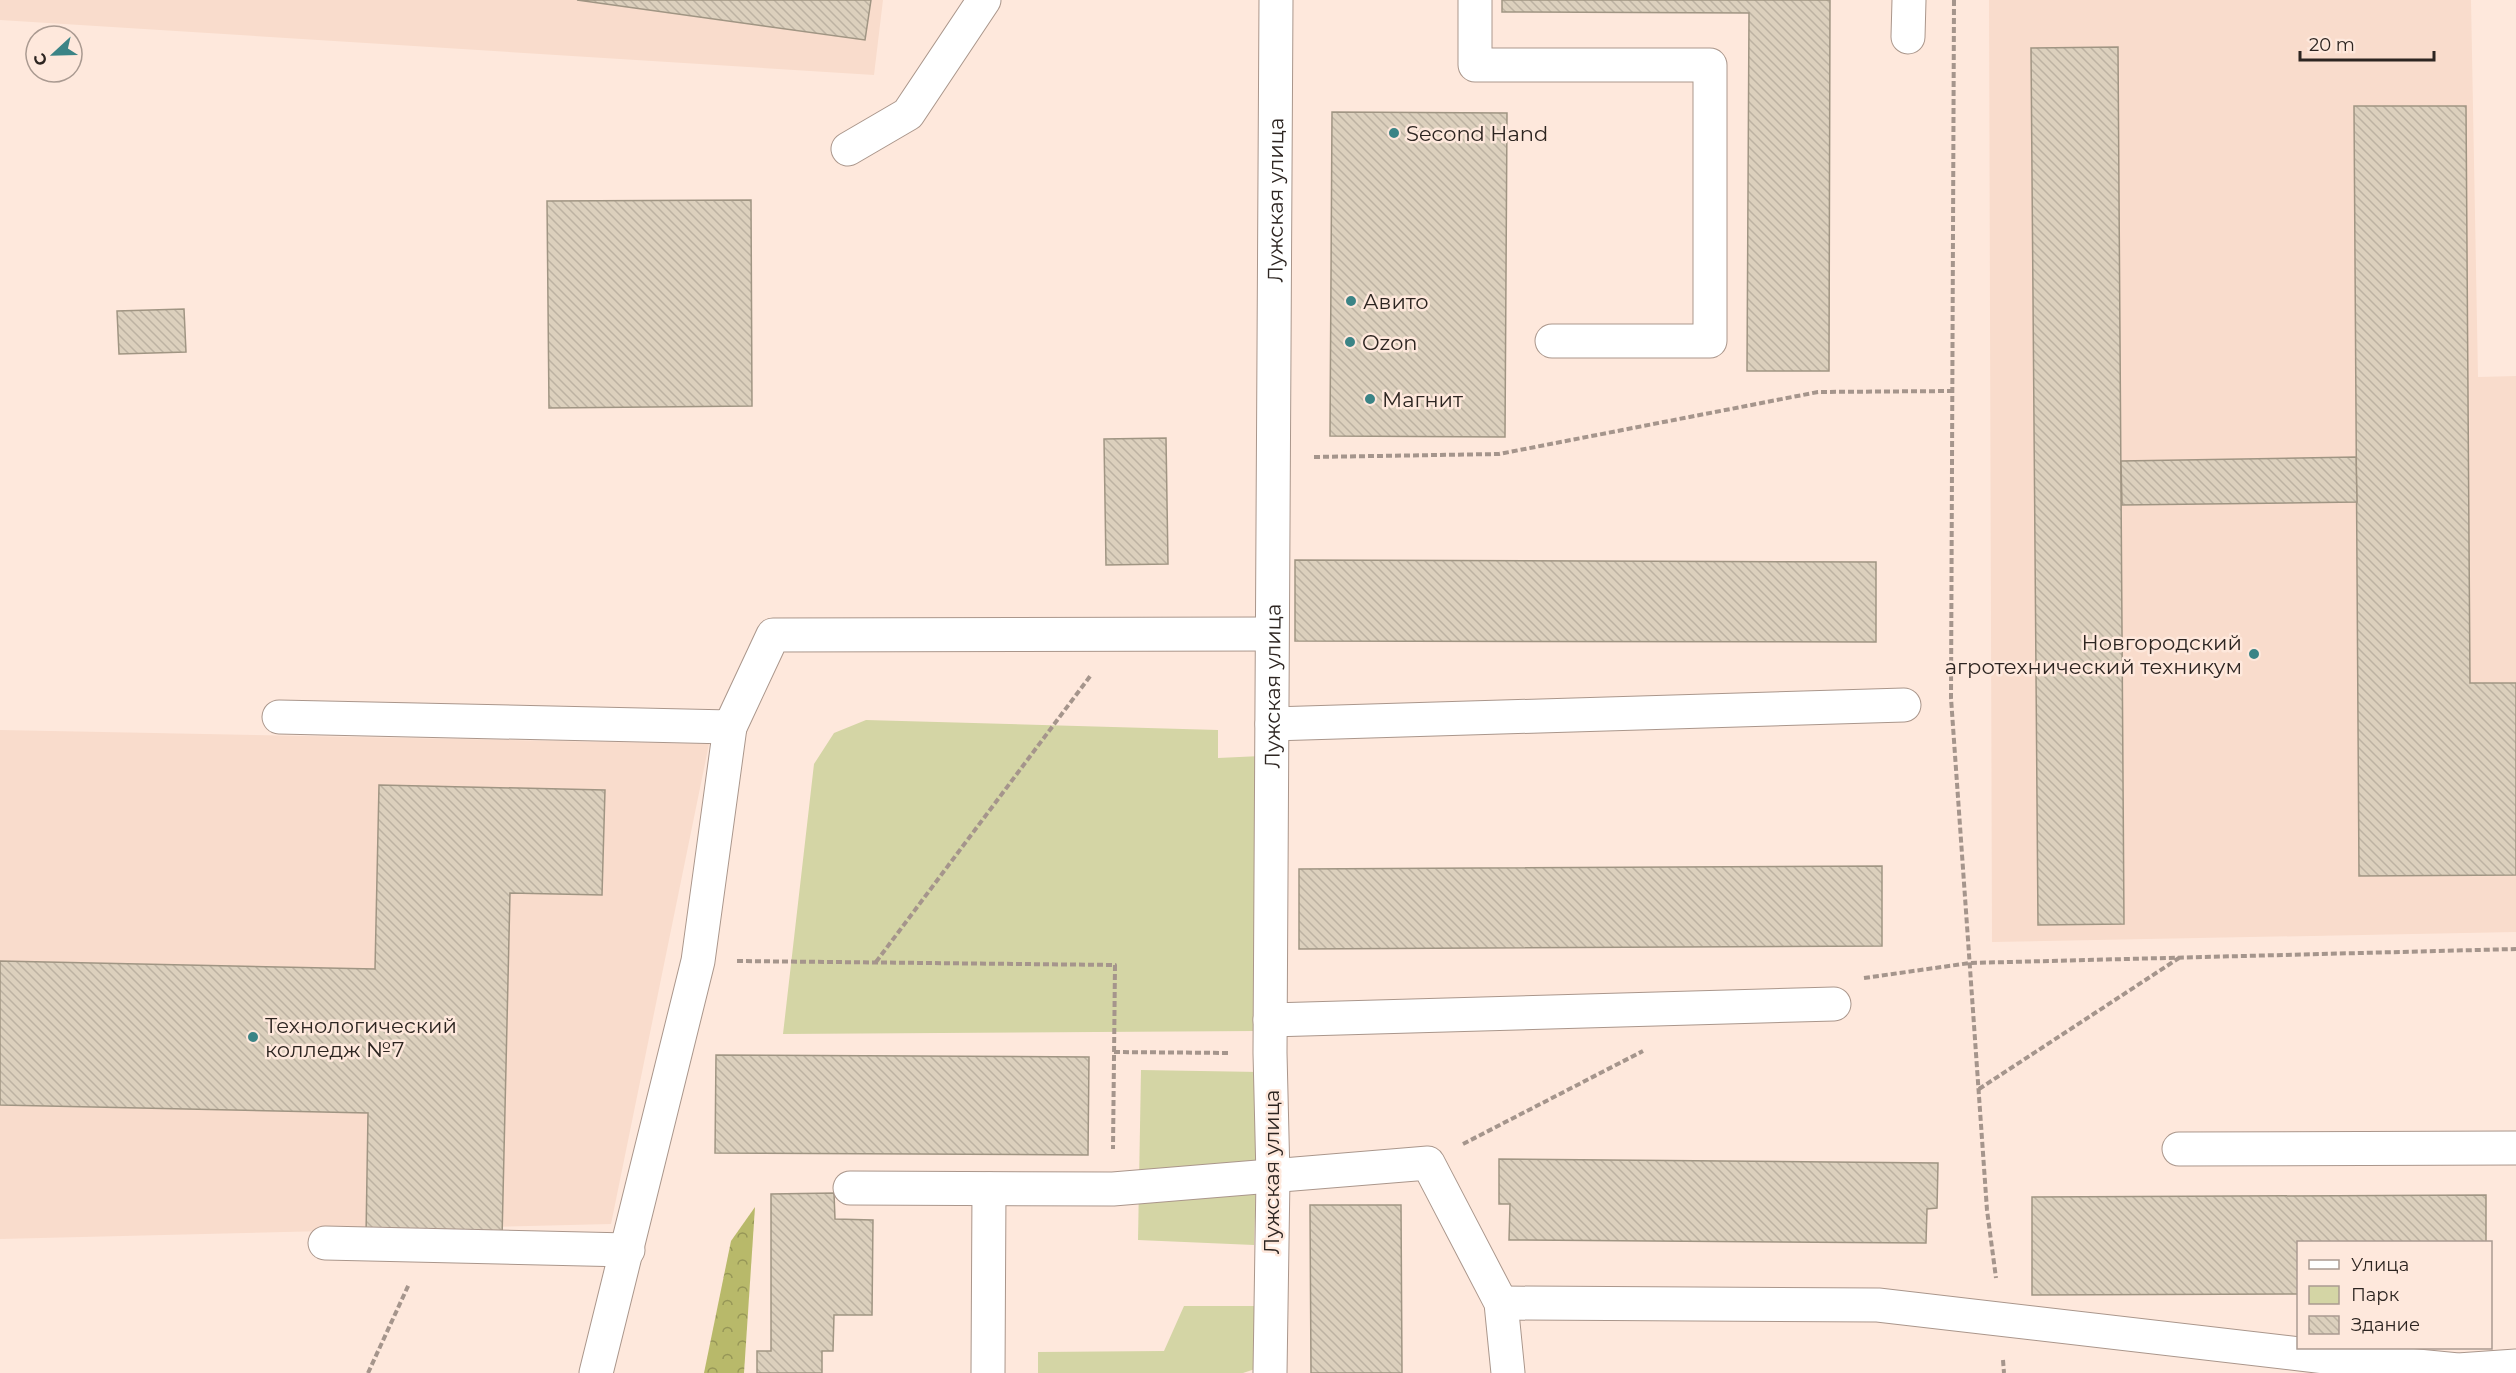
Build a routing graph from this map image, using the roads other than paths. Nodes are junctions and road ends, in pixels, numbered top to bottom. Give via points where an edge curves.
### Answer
1 (984, 0) edge
2 (1276, 0) edge
3 (1475, 0) edge
4 (1909, 0) edge
5 (1908, 37) dead end
6 (848, 149) dead end
7 (1552, 342) dead end
8 (1271, 634) junction
9 (1904, 705) dead end
10 (279, 717) dead end
11 (1272, 724) junction
12 (730, 727) junction
13 (1834, 1004) road end
14 (1270, 1020) junction
15 (2516, 1148) edge
16 (2179, 1149) dead end
17 (1273, 1176) junction
18 (850, 1188) dead end
19 (989, 1189) junction
20 (325, 1243) dead end
21 (628, 1250) junction
22 (1501, 1303) junction
23 (2516, 1366) edge
24 (596, 1373) edge
25 (988, 1373) edge
26 (1270, 1373) edge
27 (1508, 1373) edge

1 - 6 street via 908,114
2 - 8 street, Лужская улица
3 - 7 street via 1475,65 1710,65 1710,341
4 - 5 street
8 - 11 street, Лужская улица
8 - 12 street via 773,635
9 - 11 street
10 - 12 street
11 - 14 street, Лужская улица
12 - 21 street via 698,961
13 - 14 street
14 - 17 street, Лужская улица
15 - 16 street
17 - 19 street via 1113,1189
17 - 22 street via 1428,1163
17 - 26 street, Лужская улица
18 - 19 street
19 - 25 street
20 - 21 street
21 - 24 street
22 - 23 street via 1878,1305 2458,1370
22 - 27 street

